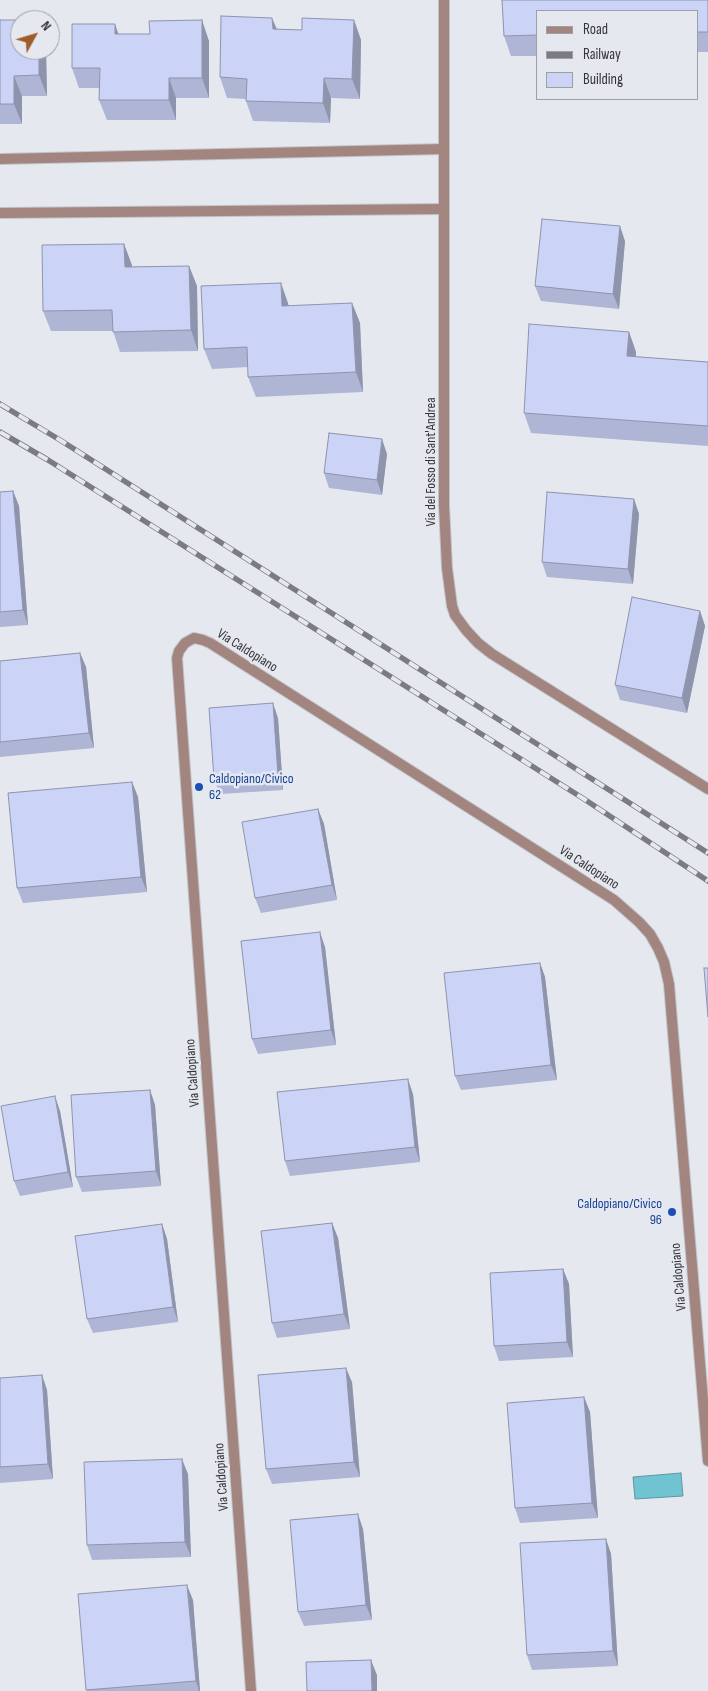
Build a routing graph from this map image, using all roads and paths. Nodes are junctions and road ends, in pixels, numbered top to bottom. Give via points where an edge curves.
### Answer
1 (444, 0) edge
2 (444, 149) junction
3 (0, 159) edge
4 (444, 208) junction
5 (0, 213) edge
6 (708, 789) edge
7 (708, 1461) edge
8 (251, 1691) edge

1 - 2 street, Via del Fosso di Sant'Andrea
2 - 3 street
2 - 4 street, Via del Fosso di Sant'Andrea
4 - 5 street
4 - 6 street, Via del Fosso di Sant'Andrea via 444,514 450,597 456,615 478,643 492,654
7 - 8 street, Via Caldopiano via 669,984 664,962 650,934 614,900 210,643 194,638 185,642 177,658

